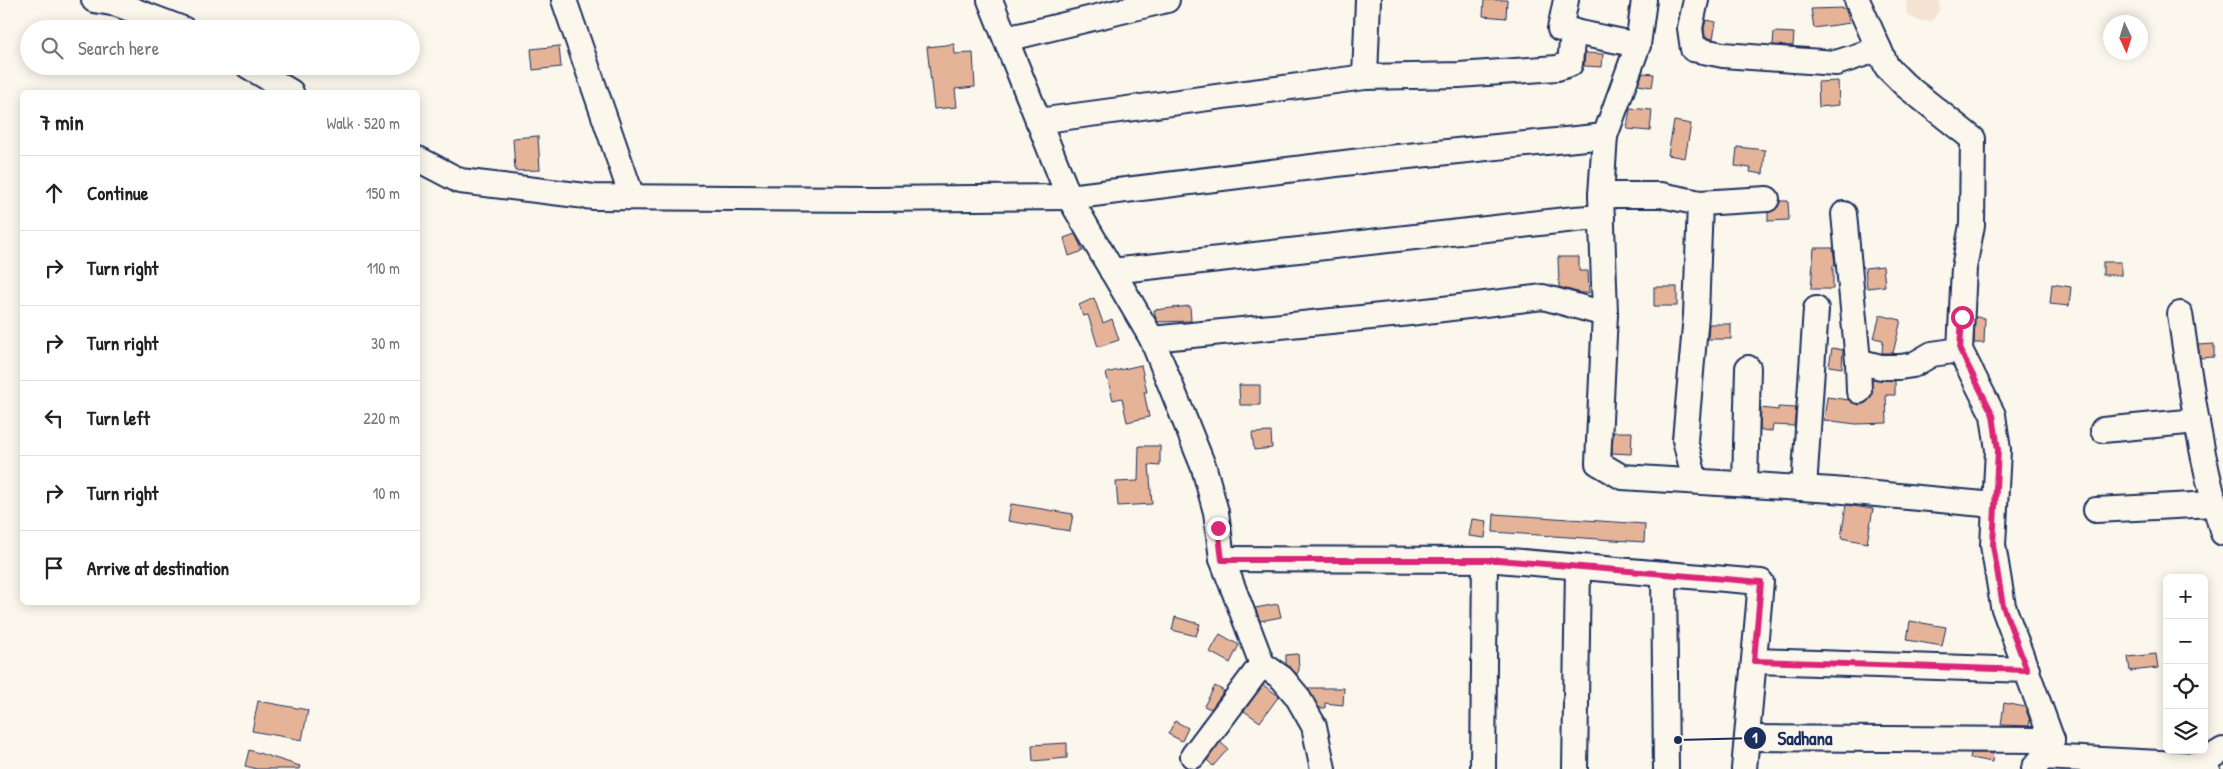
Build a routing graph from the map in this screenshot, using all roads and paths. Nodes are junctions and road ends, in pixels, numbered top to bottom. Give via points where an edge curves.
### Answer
1 (94, 0) edge
2 (564, 0) edge
3 (990, 0) edge
4 (1167, 0) edge
5 (1368, 0) edge
6 (1566, 0) edge
7 (1644, 0) edge
8 (1696, 0) edge
9 (1857, 0) edge
10 (159, 20) edge
11 (1573, 32) junction
12 (1006, 39) junction
13 (1638, 45) junction
14 (1879, 49) junction
15 (263, 75) edge
16 (1365, 77) junction
17 (288, 90) edge
18 (1038, 121) junction
19 (1605, 136) junction
20 (420, 160) edge
21 (632, 197) junction
22 (1069, 197) junction
23 (1767, 199) dead end
24 (1700, 203) junction
25 (1602, 206) junction
26 (1844, 214) dead end
27 (1112, 271) junction
28 (1816, 309) dead end
29 (1605, 314) junction
30 (2180, 314) dead end
31 (1152, 339) junction
32 (1960, 350) junction
33 (1858, 361) junction
34 (1748, 368) dead end
35 (1858, 391) dead end
36 (2196, 421) junction
37 (2103, 430) dead end
38 (1695, 481) junction
39 (1745, 484) junction
40 (1804, 488) junction
41 (2214, 504) junction
42 (1994, 505) junction
43 (2096, 510) dead end
44 (2223, 533) edge
45 (1222, 560) junction
46 (1485, 560) junction
47 (1578, 567) junction
48 (1664, 574) junction
49 (1754, 661) junction
50 (1262, 664) junction
51 (2027, 670) junction
52 (1747, 738) junction
53 (2223, 750) edge
54 (2043, 755) edge
55 (1193, 756) dead end
56 (2203, 767) edge
57 (1323, 769) edge
58 (1483, 769) edge
59 (1575, 769) edge
60 (1666, 769) edge
61 (1744, 769) edge

1 - 10 street via 116,4
2 - 21 street
3 - 12 street
4 - 12 street
5 - 16 street
6 - 11 street via 1560,30
7 - 13 street
8 - 14 street via 1690,28 1693,49 1722,56 1836,63
9 - 14 street
11 - 13 street
11 - 16 street via 1570,64 1557,68
12 - 18 street
13 - 19 street
14 - 32 street via 1887,67 1905,85 1973,139 1972,225 1964,268
15 - 17 street
16 - 18 street
18 - 22 street
19 - 22 street via 1369,160
19 - 25 street
20 - 21 street via 460,181 594,197
21 - 22 street
22 - 27 street
23 - 24 street
24 - 25 street via 1661,195
24 - 38 street via 1696,315 1685,440
25 - 27 street via 1565,220
25 - 29 street
26 - 33 street
27 - 31 street
28 - 40 street
29 - 31 street via 1543,297
29 - 38 street via 1598,463 1622,477
30 - 36 street
31 - 45 street via 1204,468 1216,512
32 - 33 street via 1932,354 1913,365 1900,367 1881,367
32 - 42 street via 1993,415 1998,450
33 - 35 street
34 - 39 street
36 - 37 street
36 - 41 street
38 - 39 street
39 - 40 street
40 - 42 street
41 - 43 street
41 - 44 street
42 - 51 street via 1993,545 2003,606
45 - 46 street
45 - 50 street
46 - 47 street
46 - 58 street
47 - 48 street
47 - 59 street
48 - 49 street via 1761,582
48 - 60 street
49 - 51 street
49 - 52 street
50 - 55 street
50 - 57 street via 1282,678 1301,703 1314,726
51 - 54 street
52 - 54 street
52 - 61 street
53 - 56 street
54 - 56 street

